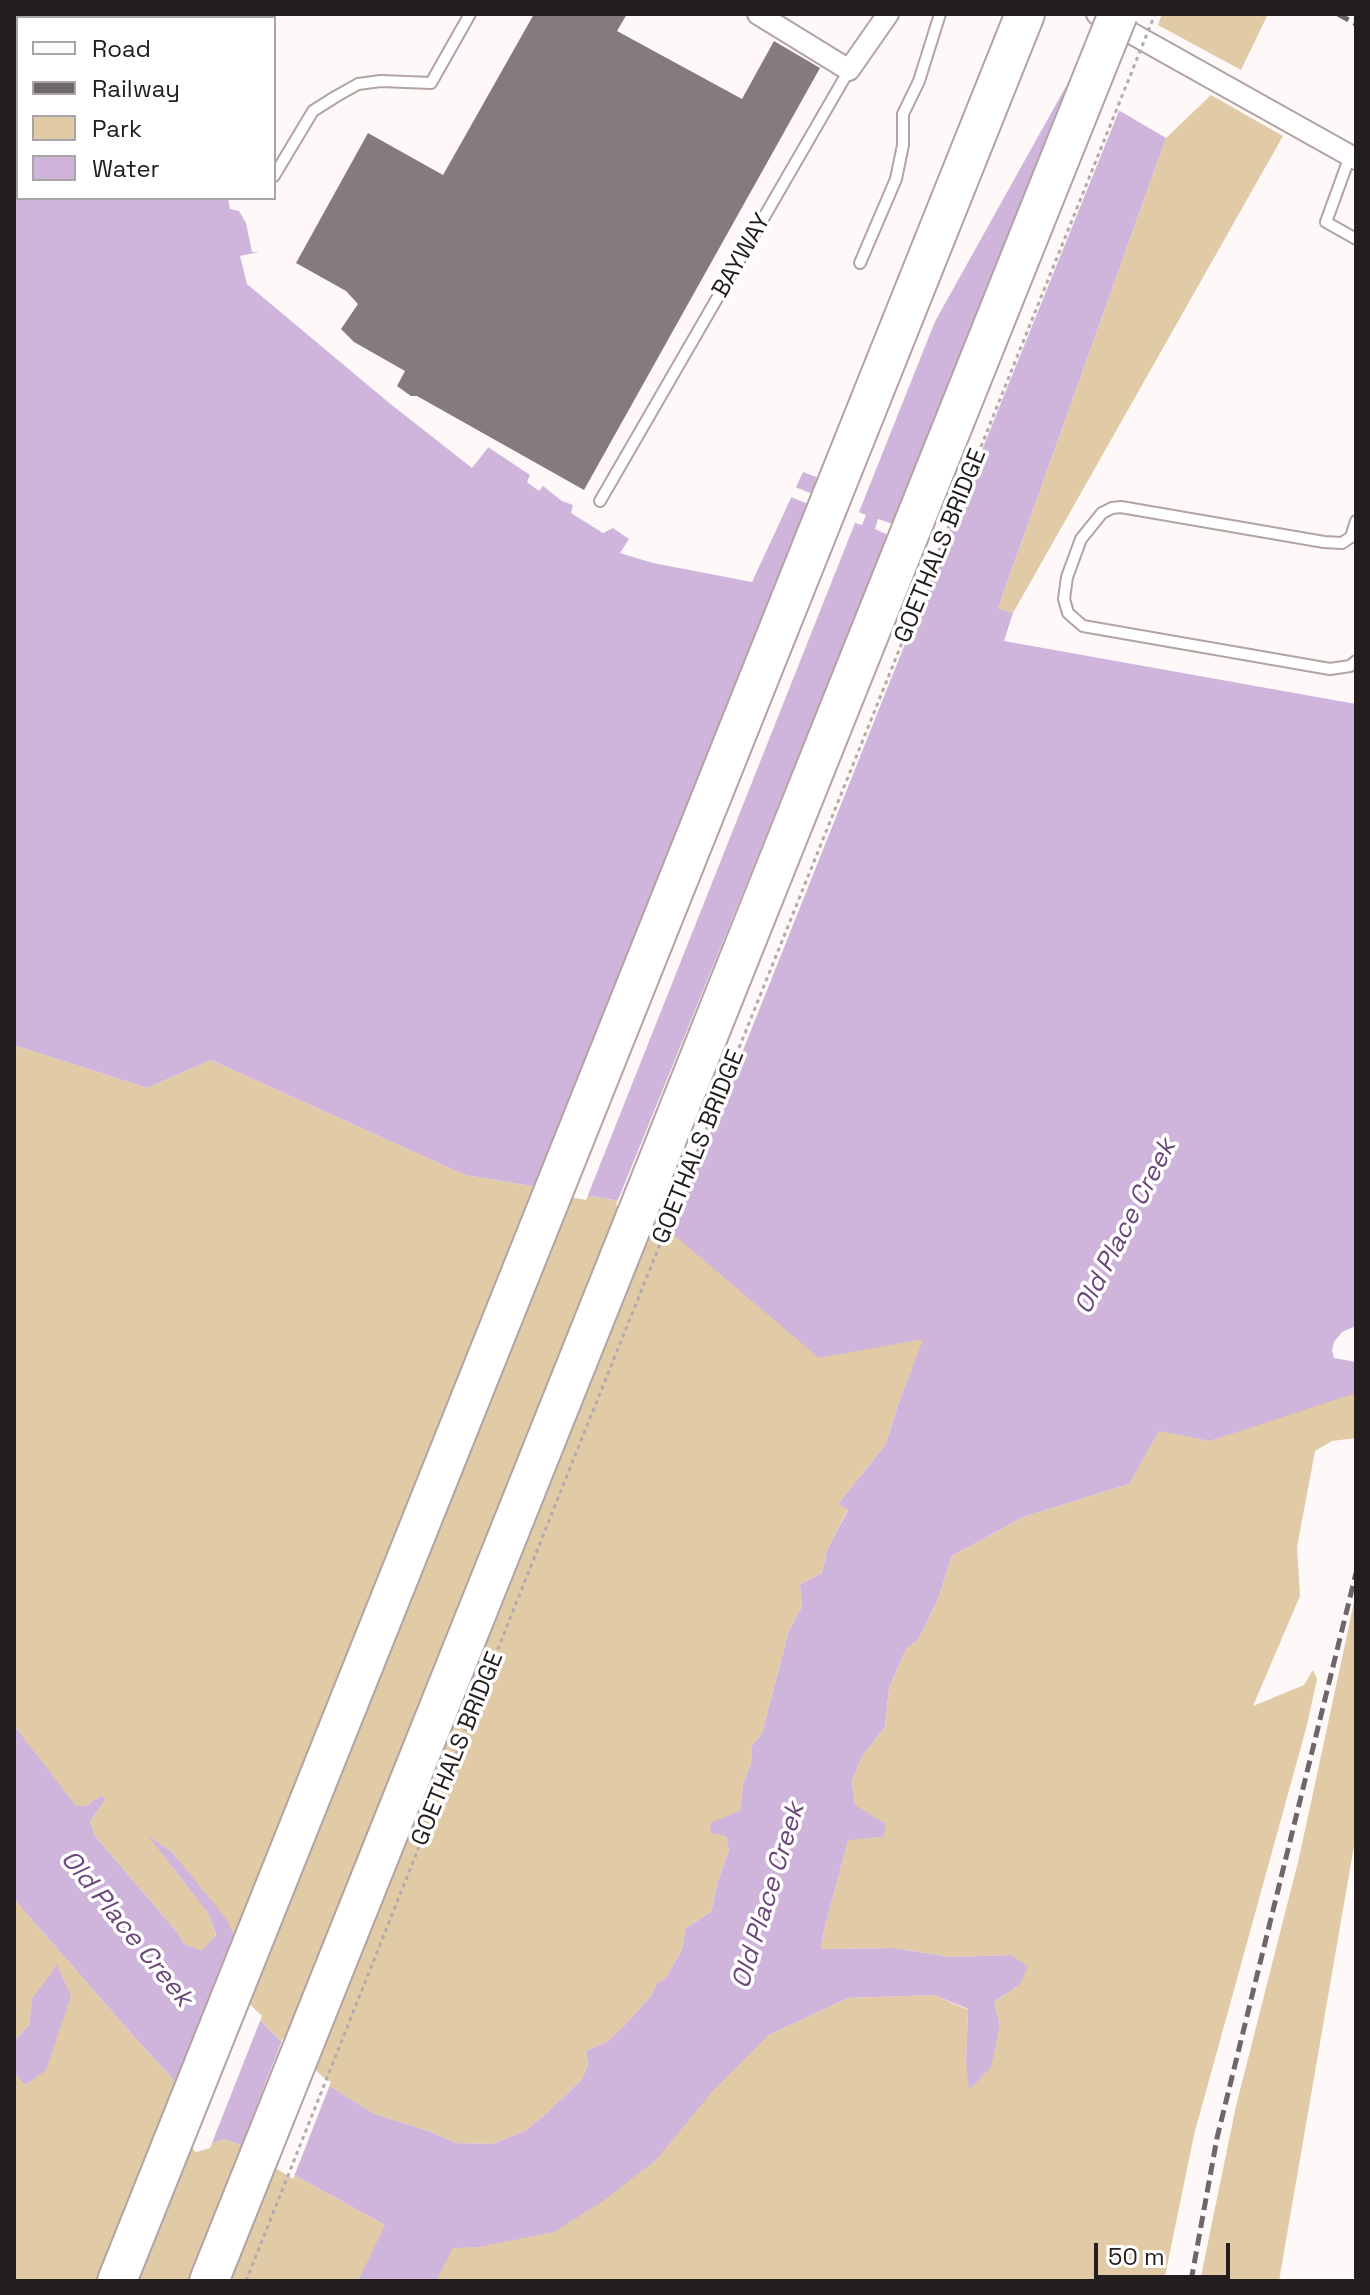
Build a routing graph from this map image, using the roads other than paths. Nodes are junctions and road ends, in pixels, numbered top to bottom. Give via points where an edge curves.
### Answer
1 (470, 14) edge
2 (758, 14) edge
3 (888, 14) edge
4 (940, 14) edge
5 (1025, 14) edge
6 (1097, 14) edge
7 (1118, 14) edge
8 (849, 70) junction
9 (1353, 158) edge
10 (276, 173) edge
11 (1356, 239) edge
12 (860, 263) dead end
13 (600, 501) dead end
14 (1356, 521) edge
15 (1356, 661) edge
16 (117, 2281) edge
17 (209, 2281) edge

1 - 10 lane via 431,83 358,84 335,97 313,111
2 - 8 street
3 - 8 street, BAYWAY
4 - 12 lane via 903,114 896,179
5 - 16 highway
6 - 9 street
7 - 17 highway, GOETHALS BRIDGE, bridge
8 - 13 lane, BAYWAY
9 - 11 lane via 1326,222
14 - 15 lane via 1351,537 1342,543 1112,508 1081,539 1064,599 1068,613 1083,626 1330,669

